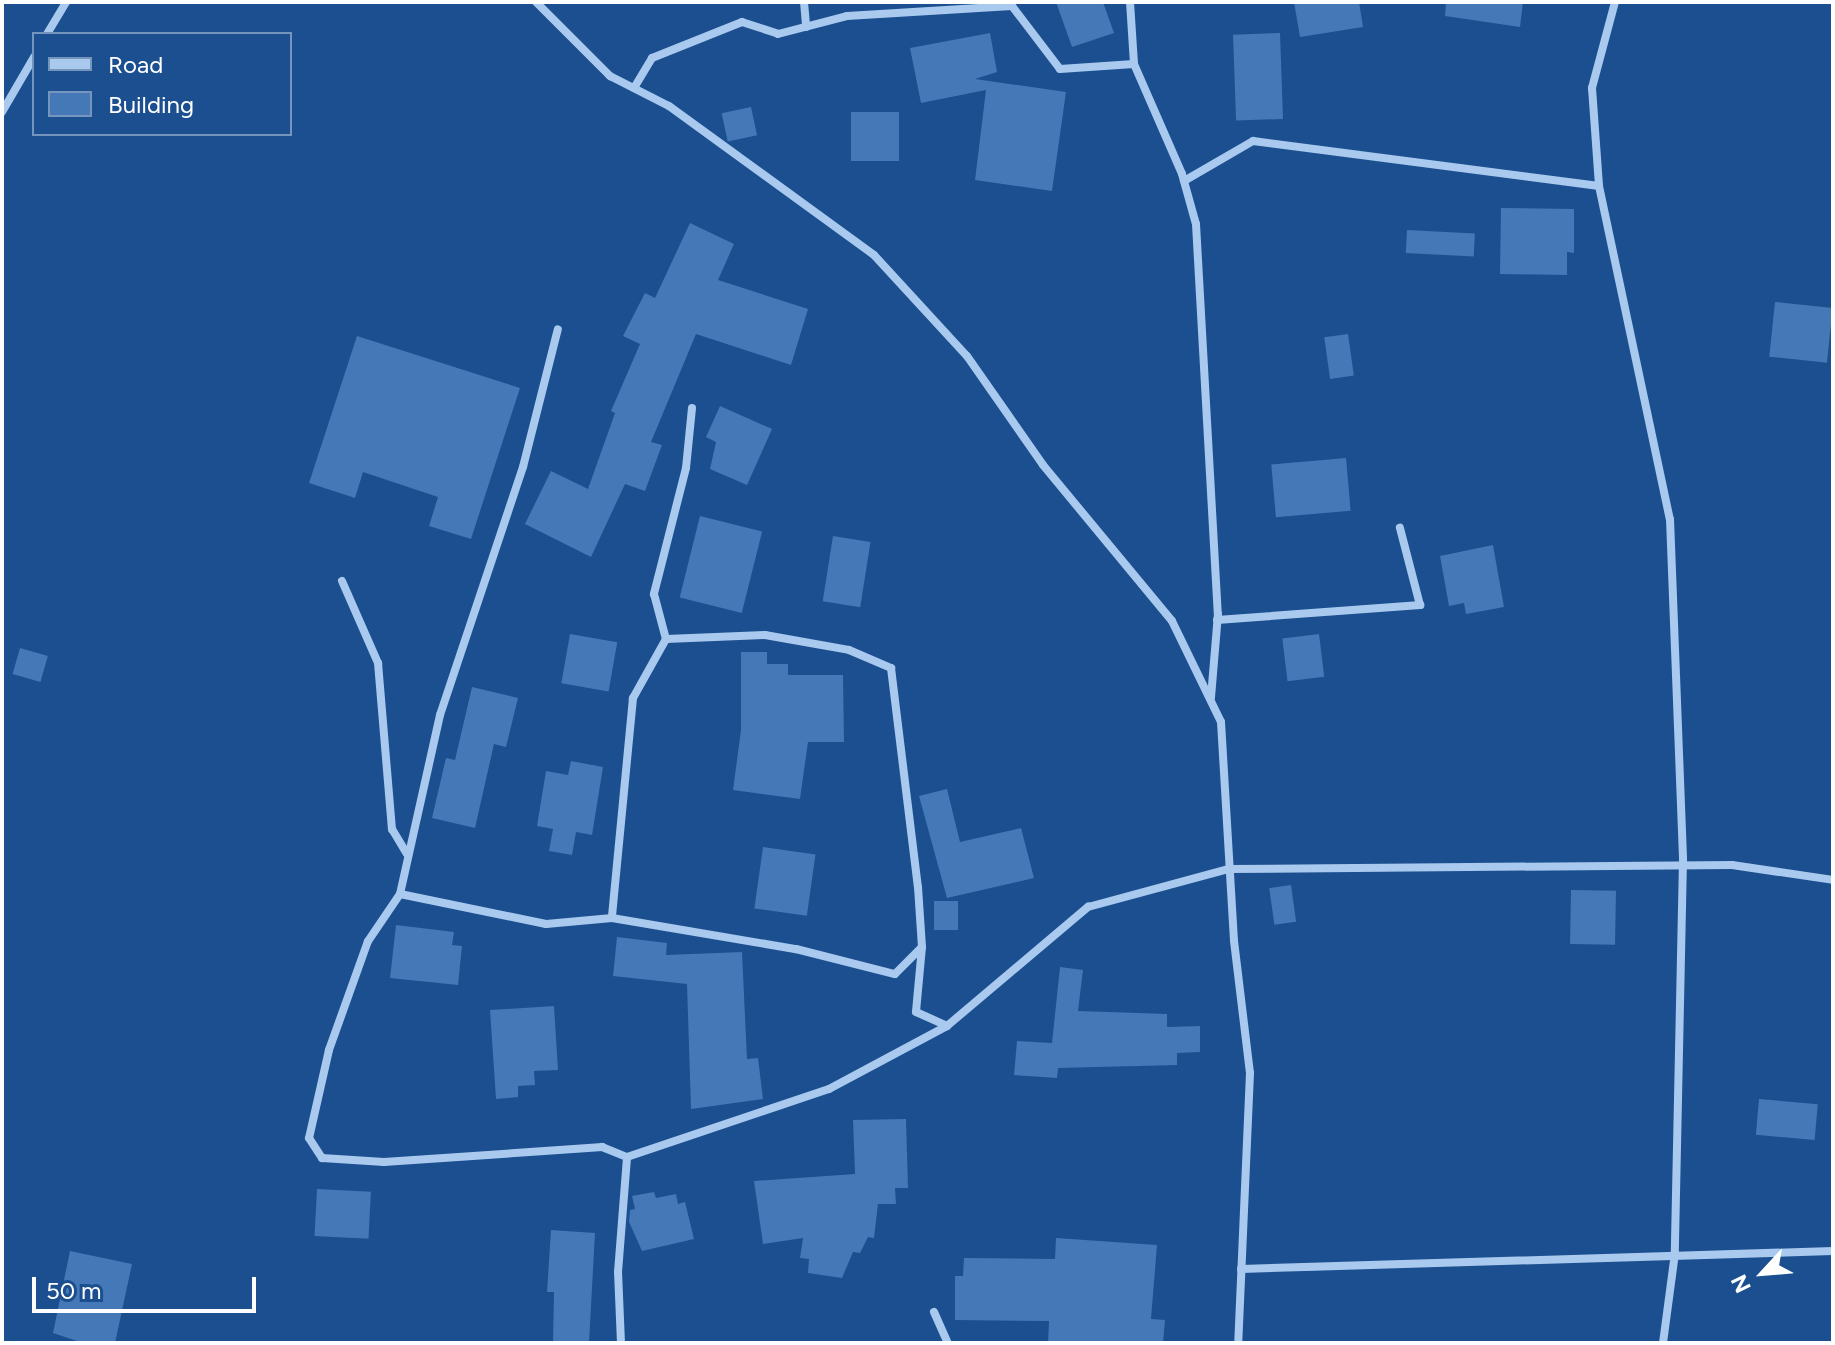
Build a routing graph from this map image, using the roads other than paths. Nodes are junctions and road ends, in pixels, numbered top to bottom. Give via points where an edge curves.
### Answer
1 (66, 2) edge
2 (536, 2) edge
3 (804, 2) edge
4 (1130, 2) edge
5 (1615, 2) edge
6 (806, 27) junction
7 (48, 32) edge
8 (32, 60) edge
9 (1134, 64) junction
10 (634, 88) junction
11 (2, 112) edge
12 (1184, 181) junction
13 (1599, 186) junction
14 (558, 329) dead end
15 (692, 408) dead end
16 (1400, 528) dead end
17 (342, 581) dead end
18 (1217, 620) junction
19 (666, 639) junction
20 (1211, 699) junction
21 (407, 855) junction
22 (1683, 865) junction
23 (1229, 869) junction
24 (1833, 880) edge
25 (400, 894) junction
26 (612, 918) junction
27 (922, 947) junction
28 (947, 1026) junction
29 (627, 1157) junction
30 (1833, 1251) edge
31 (1675, 1253) junction
32 (1241, 1269) junction
33 (934, 1312) dead end
34 (621, 1343) edge
35 (948, 1343) edge
36 (1238, 1343) edge
37 (1663, 1343) edge

1 - 7 street
2 - 10 street via 610,76
3 - 6 street
4 - 9 street
5 - 13 street via 1592,88
6 - 9 street via 847,16 1012,6 1060,69
6 - 10 street via 778,34 742,22 652,58
8 - 11 street
9 - 12 street
10 - 20 street via 669,106 874,255 967,356 1043,465 1172,621
12 - 13 street via 1253,141
12 - 18 street via 1196,224
13 - 22 street via 1670,519
14 - 21 street via 523,467 440,715
15 - 19 street via 686,468 654,594
16 - 18 street via 1420,605
17 - 21 street via 378,663 392,829
18 - 20 street
19 - 26 street via 633,698
19 - 27 street via 765,635 849,650 891,668
20 - 23 street via 1221,722
21 - 25 street
22 - 23 street
22 - 24 street via 1732,865
22 - 31 street
23 - 28 street via 1088,907
23 - 32 street via 1250,1073
25 - 26 street via 546,924
25 - 29 street via 368,941 329,1050 309,1138 322,1158 384,1162 602,1147
26 - 27 street via 700,937 796,949 895,974
27 - 28 street via 916,1012
28 - 29 street via 829,1089
29 - 34 street via 618,1272
30 - 31 street
31 - 32 street
31 - 37 street
32 - 36 street
33 - 35 street

